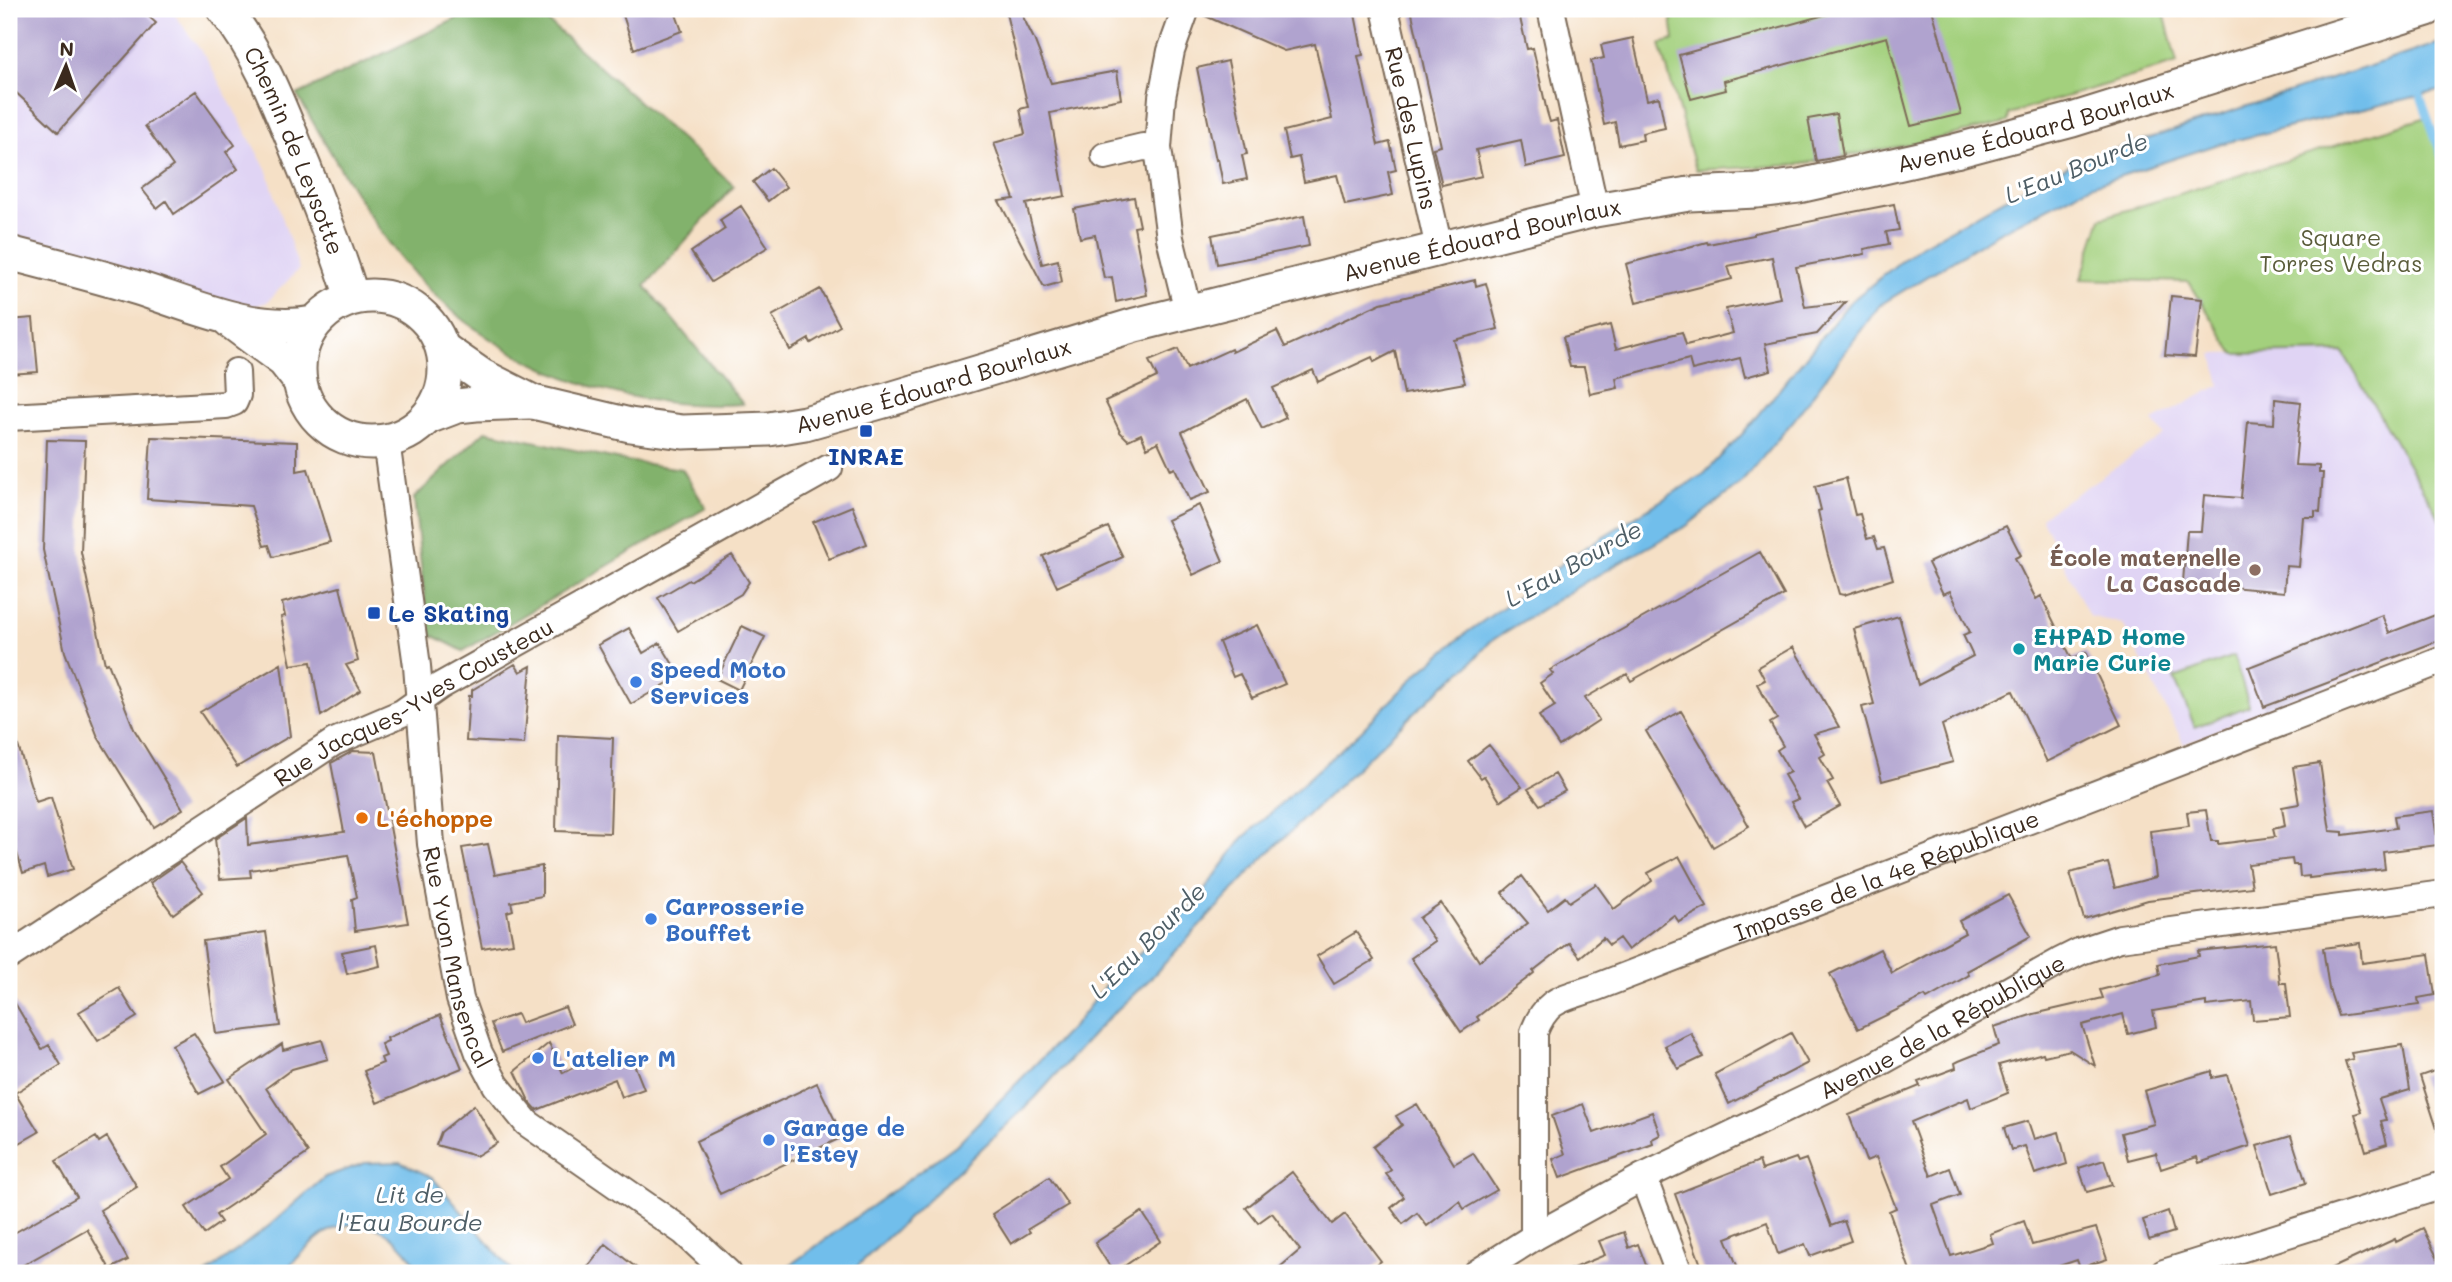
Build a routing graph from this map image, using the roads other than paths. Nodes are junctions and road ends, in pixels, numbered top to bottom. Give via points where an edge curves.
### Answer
1 (224, 9) edge
2 (1186, 9) edge
3 (1385, 9) edge
4 (1550, 9) edge
5 (2427, 9) edge
6 (1158, 148) junction
7 (1105, 156) dead end
8 (1595, 210) junction
9 (1439, 248) junction
10 (9, 253) edge
11 (352, 298) junction
12 (1188, 311) junction
13 (225, 317) junction
14 (314, 323) junction
15 (443, 349) junction
16 (236, 372) dead end
17 (299, 380) junction
18 (533, 402) junction
19 (9, 418) edge
20 (428, 418) junction
21 (386, 441) junction
22 (830, 468) dead end
23 (2443, 660) edge
24 (420, 700) junction
25 (2443, 894) edge
26 (11, 947) edge
27 (1643, 1177) junction
28 (2443, 1185) edge
29 (1534, 1237) junction
30 (1489, 1270) edge
31 (728, 1273) edge
32 (1679, 1273) edge
33 (2164, 1273) edge

1 - 11 street, Chemin de Leysotte via 264,73
2 - 6 street via 1171,51
3 - 9 street, Rue des Lupins
4 - 8 street
5 - 8 street, Avenue Édouard Bourlaux via 2072,120 1917,160 1799,186 1689,194
6 - 7 street
6 - 12 street via 1170,238
8 - 9 street, Avenue Édouard Bourlaux
9 - 12 street, Avenue Édouard Bourlaux
10 - 13 street
11 - 14 street via 331,307
11 - 15 street via 374,295 416,309 433,327
12 - 18 street, Avenue Édouard Bourlaux via 887,400 769,429 683,432 630,425
13 - 14 street via 281,326
13 - 17 street via 284,361
14 - 17 street via 304,341
15 - 18 street, Avenue Édouard Bourlaux
15 - 20 street via 446,373 441,396
16 - 19 street via 237,395 226,405
17 - 21 street via 304,398 328,428 346,438
18 - 20 street, Avenue Édouard Bourlaux via 476,404
20 - 21 street via 409,433
21 - 24 street, Rue Yvon Mansencal
22 - 24 street, Rue Jacques-Yves Cousteau
23 - 29 street, Impasse de la 4e République via 1552,1003 1541,1014 1534,1032
24 - 26 street, Rue Jacques-Yves Cousteau via 402,713 334,742
24 - 31 street, Rue Yvon Mansencal via 430,844 460,999 496,1085 527,1124 684,1232
25 - 27 street, Avenue de la République via 2120,938 2094,947 1870,1068
27 - 29 street, Avenue de la République
27 - 32 street
28 - 33 street
29 - 30 street, Avenue de la République

